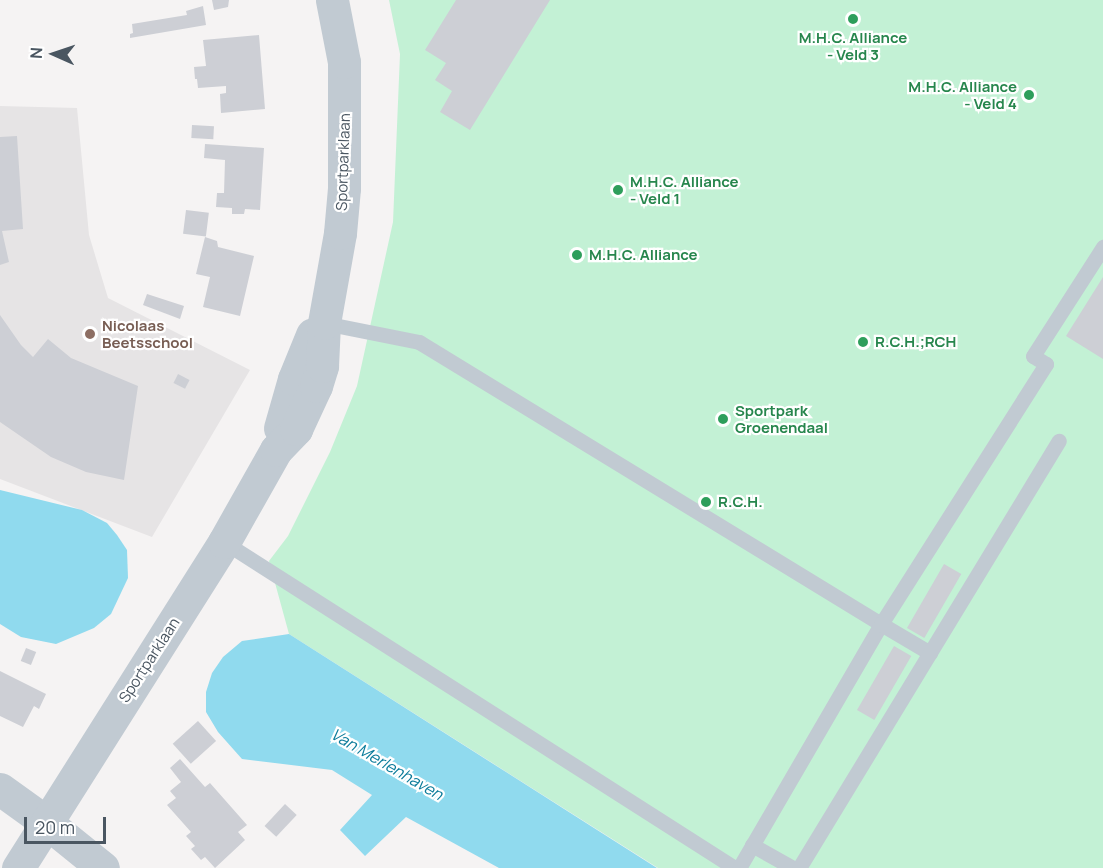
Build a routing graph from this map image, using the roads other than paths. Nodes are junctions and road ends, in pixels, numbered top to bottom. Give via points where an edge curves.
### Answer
1 (332, 0) edge
2 (1103, 247) edge
3 (324, 323) junction
4 (1059, 441) dead end
5 (225, 542) junction
6 (881, 624) junction
7 (930, 653) junction
8 (0, 789) edge
9 (46, 822) junction
10 (752, 844) junction
11 (0, 861) edge
12 (11, 868) edge
13 (18, 868) edge
14 (103, 868) edge
15 (737, 868) edge
16 (793, 868) edge
17 (799, 868) edge

1 - 3 street, Sportparklaan via 344,62 344,160 340,233
2 - 6 lane via 1034,356 1046,364
3 - 5 street, Sportparklaan via 322,366 316,386 296,429 276,450
3 - 6 lane via 419,342
4 - 7 lane
5 - 9 street, Sportparklaan
5 - 15 lane
6 - 7 lane
6 - 10 lane
7 - 17 lane
8 - 9 street
9 - 13 street, Sportparklaan
9 - 14 street
10 - 15 lane
10 - 16 lane
11 - 12 street

